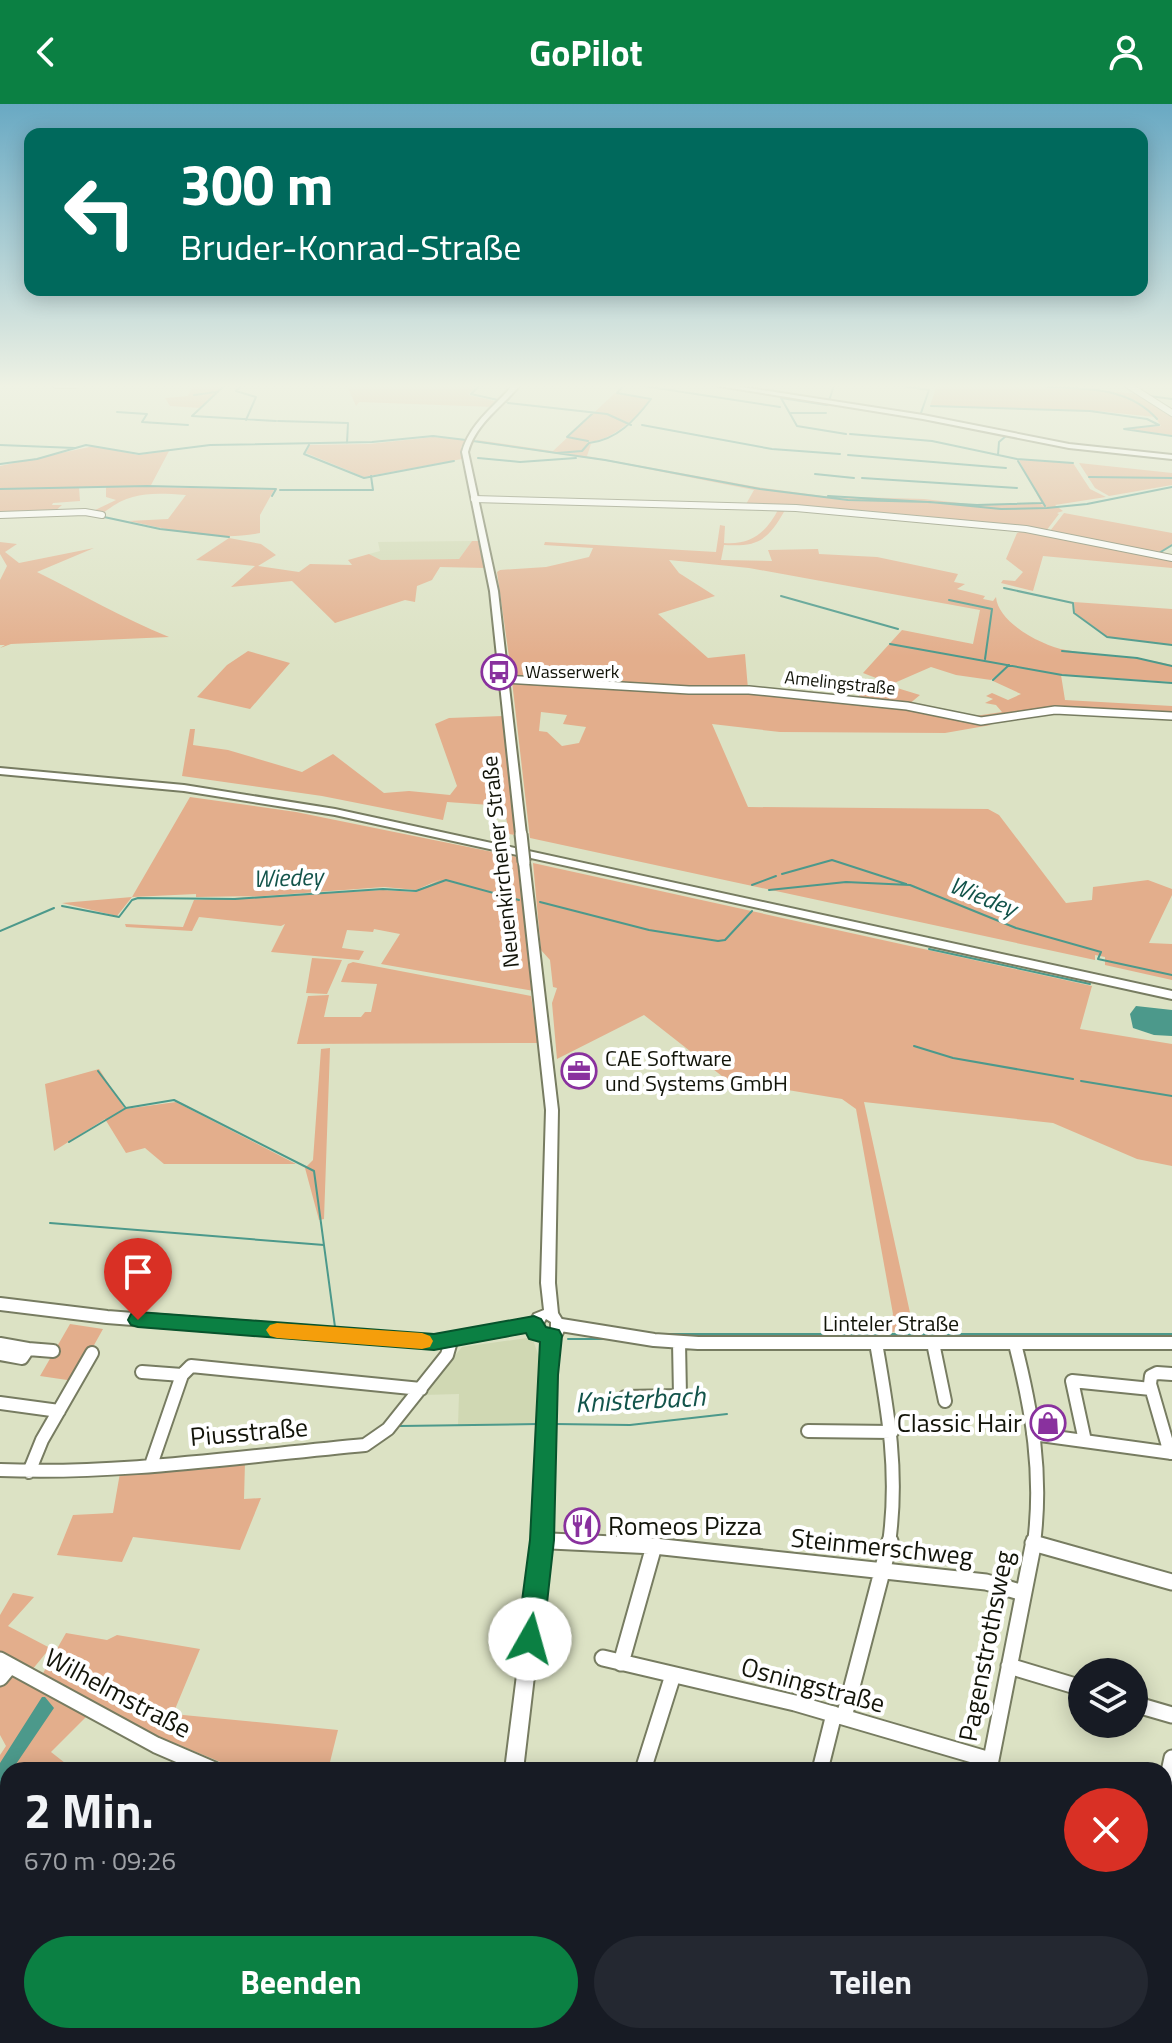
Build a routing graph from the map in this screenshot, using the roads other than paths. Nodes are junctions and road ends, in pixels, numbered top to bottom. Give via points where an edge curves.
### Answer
1 (469, 475) edge
2 (474, 499) junction
3 (0, 515) edge
4 (102, 515) dead end
5 (1172, 558) edge
6 (503, 679) junction
7 (1172, 716) edge
8 (0, 768) edge
9 (1172, 986) edge
10 (1172, 995) edge
11 (0, 1304) edge
12 (547, 1327) junction
13 (451, 1341) junction
14 (679, 1342) junction
15 (876, 1343) junction
16 (933, 1343) junction
17 (1172, 1343) edge
18 (1015, 1344) junction
19 (0, 1345) edge
20 (28, 1349) junction
21 (53, 1351) dead end
22 (92, 1353) dead end
23 (0, 1354) edge
24 (142, 1372) dead end
25 (1172, 1374) edge
26 (182, 1375) junction
27 (421, 1389) junction
28 (1151, 1389) junction
29 (625, 1397) dead end
30 (945, 1401) dead end
31 (0, 1403) edge
32 (59, 1411) junction
33 (808, 1431) dead end
34 (892, 1432) junction
35 (1033, 1434) junction
36 (1085, 1441) junction
37 (1171, 1453) edge
38 (151, 1465) junction
39 (0, 1470) edge
40 (29, 1472) junction
41 (542, 1540) junction
42 (1033, 1543) junction
43 (654, 1546) junction
44 (882, 1571) junction
45 (1172, 1582) edge
46 (1023, 1593) junction
47 (603, 1658) dead end
48 (621, 1663) junction
49 (1009, 1666) junction
50 (3, 1668) edge
51 (673, 1675) junction
52 (1068, 1684) edge
53 (1148, 1708) edge
54 (839, 1715) junction
55 (1172, 1715) edge
56 (195, 1762) edge
57 (515, 1762) edge
58 (646, 1762) edge
59 (823, 1762) edge
60 (980, 1762) edge
61 (990, 1762) edge

1 - 2 main road, Neuenkirchener Straße
2 - 5 street via 796,508 1026,529
2 - 6 main road, Neuenkirchener Straße via 494,591
3 - 4 street
6 - 7 street, Amelingstraße via 749,690 907,706 981,721 1055,710
6 - 12 main road, Neuenkirchener Straße, bridge via 552,1110
8 - 9 highway via 166,780 360,810
8 - 10 highway via 184,788 335,812
11 - 13 street, Linteler Straße via 107,1317
12 - 13 street, Linteler Straße
12 - 14 street, Linteler Straße
12 - 41 main road, Neuenkirchener Straße
13 - 27 street, Piusstraße via 447,1355
14 - 15 street, Linteler Straße
14 - 29 street via 680,1396
15 - 16 street, Linteler Straße
15 - 34 street
16 - 18 street, Linteler Straße
16 - 30 street
17 - 18 street, Linteler Straße
18 - 35 street, Pagenstrothsweg
19 - 20 street
20 - 21 street
20 - 23 street via 22,1358
22 - 32 street
24 - 26 street
25 - 28 street via 1151,1376
26 - 27 street via 196,1365
26 - 38 street
27 - 38 street, Piusstraße via 388,1429 365,1445
28 - 36 street via 1072,1381
28 - 37 street
31 - 32 street
32 - 40 street
33 - 34 street
34 - 44 street via 897,1493
35 - 36 street
35 - 42 street, Pagenstrothsweg via 1038,1487
36 - 37 street
38 - 40 street, Piusstraße
39 - 40 street, Piusstraße
41 - 43 street, Steinmerschweg
41 - 57 main road, Neuenkirchener Straße
42 - 45 street
42 - 46 street, Pagenstrothsweg
43 - 44 street, Steinmerschweg
43 - 48 street
44 - 46 street, Steinmerschweg via 986,1582
44 - 54 street
46 - 49 street, Pagenstrothsweg
47 - 48 street, Osningstraße
48 - 51 street, Osningstraße
49 - 52 street
49 - 61 street, Pagenstrothsweg
50 - 56 street, Wilhelmstraße
51 - 54 street, Osningstraße
51 - 58 street
53 - 55 street
54 - 59 street
54 - 60 street, Osningstraße

